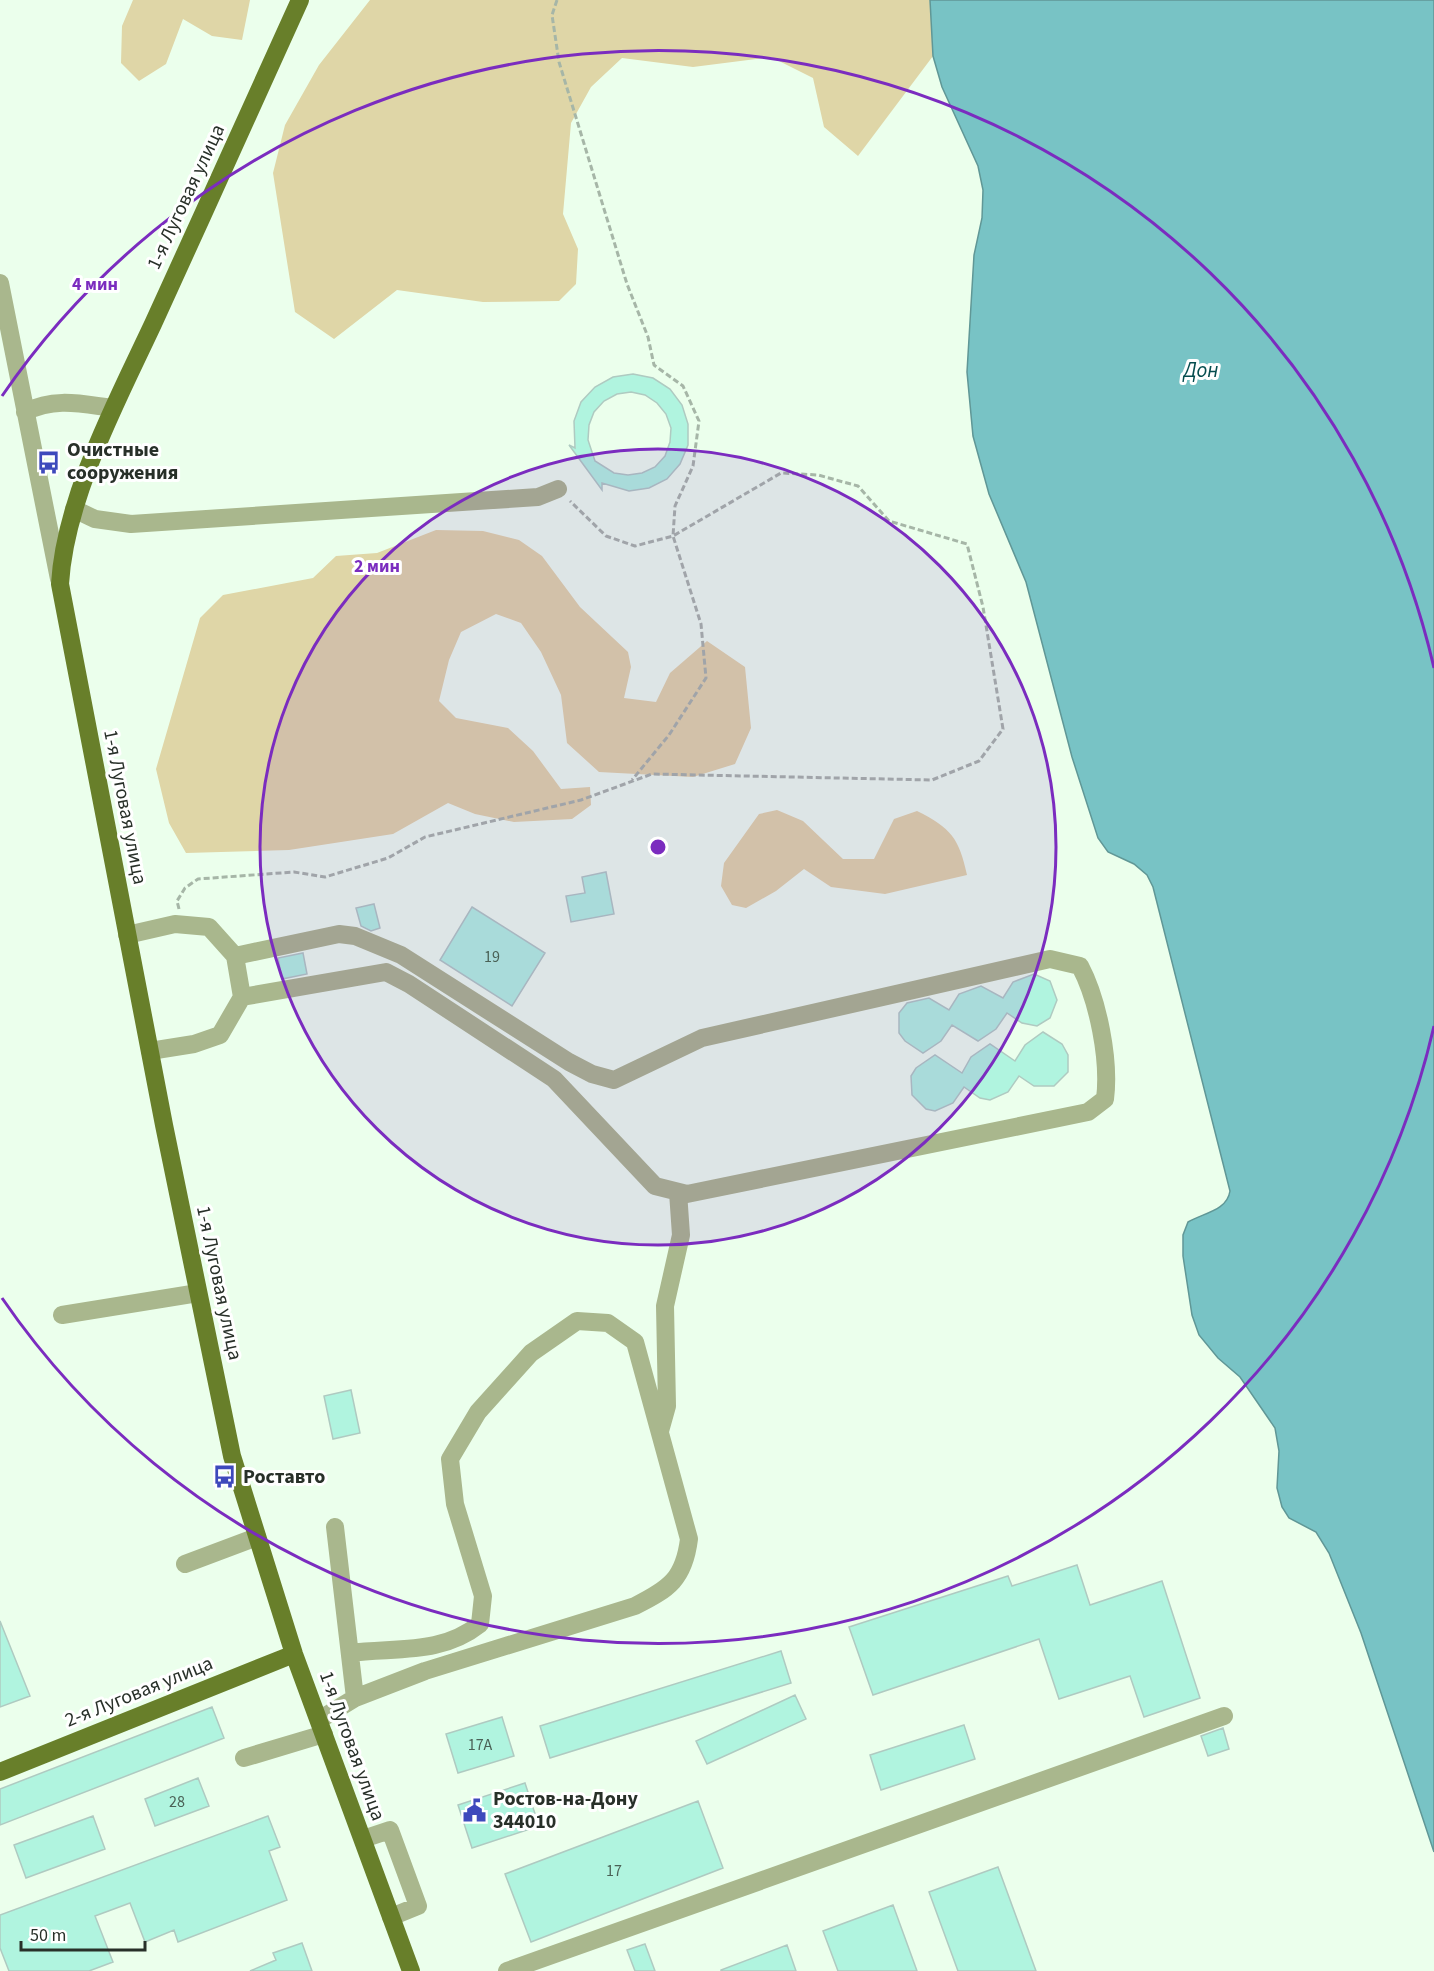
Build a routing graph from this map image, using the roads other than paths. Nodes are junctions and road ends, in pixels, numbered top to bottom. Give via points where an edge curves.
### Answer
1 (300, 0) edge
2 (0, 283) edge
3 (6, 341) edge
4 (113, 408) junction
5 (25, 411) junction
6 (558, 489) road end
7 (74, 509) junction
8 (60, 584) junction
9 (127, 935) junction
10 (235, 956) junction
11 (242, 997) junction
12 (150, 1051) junction
13 (678, 1192) junction
14 (198, 1293) junction
15 (62, 1315) dead end
16 (660, 1431) junction
17 (335, 1527) dead end
18 (257, 1537) junction
19 (184, 1564) dead end
20 (350, 1653) junction
21 (294, 1654) junction
22 (355, 1698) junction
23 (1224, 1716) dead end
24 (321, 1727) junction
25 (244, 1758) dead end
26 (0, 1772) edge
27 (363, 1839) junction
28 (391, 1917) junction
29 (411, 1971) edge
30 (507, 1971) edge

1 - 4 main road, 1-я Луговая улица
2 - 3 street, 1-я Луговая улица
3 - 5 street, 1-я Луговая улица
4 - 5 street via 59,402 43,403
4 - 7 main road, 1-я Луговая улица
5 - 8 street, 1-я Луговая улица
6 - 7 street via 538,497 131,524 95,519
7 - 8 main road, 1-я Луговая улица via 62,553
8 - 9 main road, 1-я Луговая улица
9 - 10 street via 175,924 209,927
9 - 12 main road, 1-я Луговая улица
10 - 11 street
10 - 13 street via 339,934 355,936 401,955 570,1062 614,1080 702,1038 1050,959 1080,966 1090,986 1108,1076 1106,1099 1088,1112 687,1194
11 - 12 street via 220,1035
11 - 13 street via 386,972 554,1078 655,1186
12 - 14 main road, 1-я Луговая улица
13 - 16 street via 681,1235 665,1306 668,1406
14 - 15 street
14 - 18 main road, 1-я Луговая улица via 232,1456
16 - 20 street via 634,1342 608,1323 577,1321 531,1353 478,1412 450,1459 455,1504 483,1596 480,1624 463,1638 418,1649
16 - 22 street via 689,1539 686,1562 665,1591 635,1606 425,1671
17 - 20 street
18 - 19 street
18 - 21 main road, 1-я Луговая улица
20 - 22 street
21 - 24 main road, 1-я Луговая улица
21 - 26 main road, 2-я Луговая улица
22 - 24 street
23 - 30 street
24 - 25 street
24 - 27 main road, 1-я Луговая улица
27 - 28 main road, 1-я Луговая улица
27 - 28 street via 390,1830 418,1906
28 - 29 main road, 1-я Луговая улица

